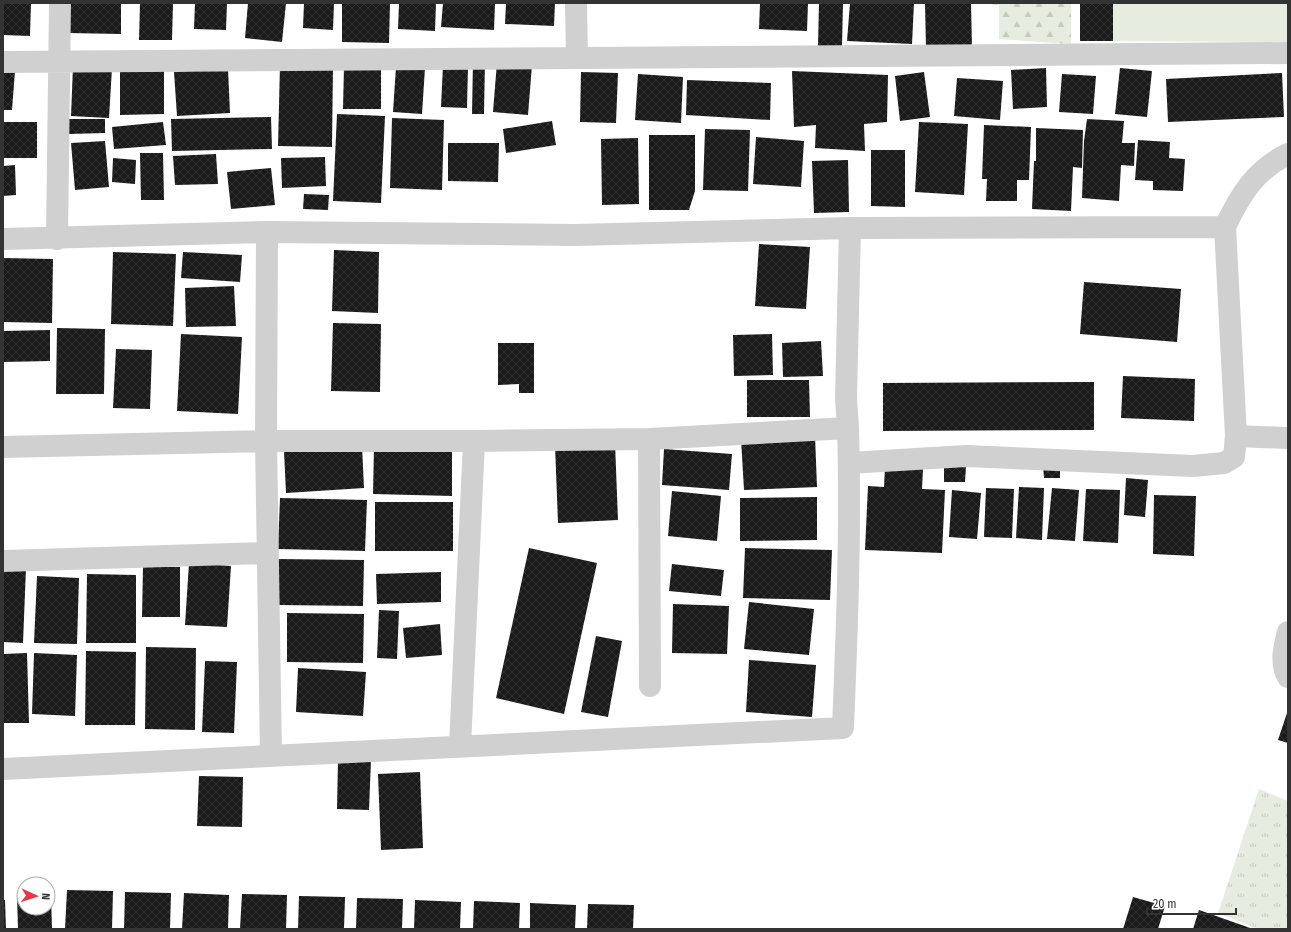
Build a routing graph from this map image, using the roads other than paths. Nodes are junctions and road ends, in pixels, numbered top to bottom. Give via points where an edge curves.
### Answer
1 (60, 3) edge
2 (576, 3) edge
3 (1288, 53) edge
4 (577, 58) junction
5 (3, 62) edge
6 (59, 62) junction
7 (1288, 154) edge
8 (850, 228) junction
9 (1225, 228) junction
10 (266, 232) junction
11 (3, 239) edge
12 (57, 239) junction
13 (848, 428) junction
14 (1236, 436) junction
15 (1288, 438) edge
16 (649, 439) junction
17 (266, 441) junction
18 (474, 441) junction
19 (3, 447) edge
20 (849, 463) junction
21 (268, 553) junction
22 (3, 561) edge
23 (1288, 632) edge
24 (1288, 677) edge
25 (650, 686) dead end
26 (460, 746) junction
27 (271, 755) junction
28 (3, 769) edge

1 - 6 street
2 - 4 street
3 - 4 street
4 - 6 street
5 - 6 street
6 - 12 street
7 - 9 street via 1257,175 1234,207
8 - 9 street
8 - 10 street via 575,235
8 - 13 street via 846,398
9 - 14 street
10 - 12 street
10 - 17 street
11 - 12 street
13 - 16 street
13 - 20 street
14 - 15 street
14 - 20 street via 1234,457 1224,464 1193,466 966,456
16 - 18 street
16 - 25 street
17 - 18 street
17 - 19 street
17 - 21 street
18 - 26 street
20 - 26 street via 849,560 843,728
21 - 22 street
21 - 27 street
23 - 24 street via 1283,663
26 - 27 street
27 - 28 street

